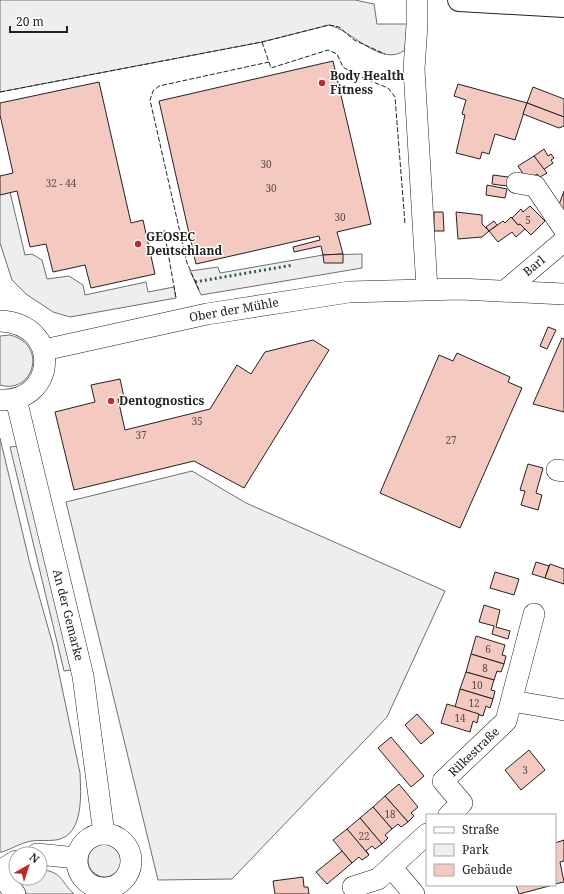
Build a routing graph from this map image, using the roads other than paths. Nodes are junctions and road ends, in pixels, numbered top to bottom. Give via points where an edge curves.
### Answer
1 (417, 0) edge
2 (459, 0) edge
3 (564, 6) edge
4 (517, 183) dead end
5 (564, 229) edge
6 (564, 242) edge
7 (427, 289) junction
8 (505, 290) junction
9 (564, 294) edge
10 (0, 322) edge
11 (44, 350) junction
12 (8, 399) edge
13 (534, 614) dead end
14 (512, 701) junction
15 (564, 710) edge
16 (450, 814) edge
17 (104, 834) junction
18 (426, 835) edge
19 (48, 855) edge
20 (77, 858) junction
21 (390, 867) junction
22 (0, 872) edge
23 (353, 887) dead end
24 (119, 889) edge
25 (15, 894) edge
26 (414, 894) edge

1 - 7 street via 414,69
2 - 3 highway
4 - 5 street via 535,186
6 - 8 street, Barl
7 - 8 street, Ober der Mühle
7 - 11 street, Ober der Mühle via 349,292 207,314
8 - 9 street, Ober der Mühle
10 - 11 street via 10,322 27,328 40,341
11 - 12 street, An der Gemarke via 45,366 36,386 25,395
12 - 17 street, An der Gemarke via 83,676
13 - 14 street, Rilkestraße
14 - 15 street
14 - 16 street, Rilkestraße via 506,721 443,781 462,803
17 - 20 street via 95,835 84,842
17 - 24 street via 110,834 123,842 128,849 130,868
18 - 21 street
19 - 20 street
20 - 24 street via 79,873 93,886
21 - 23 street via 378,879
21 - 26 street
22 - 25 street

